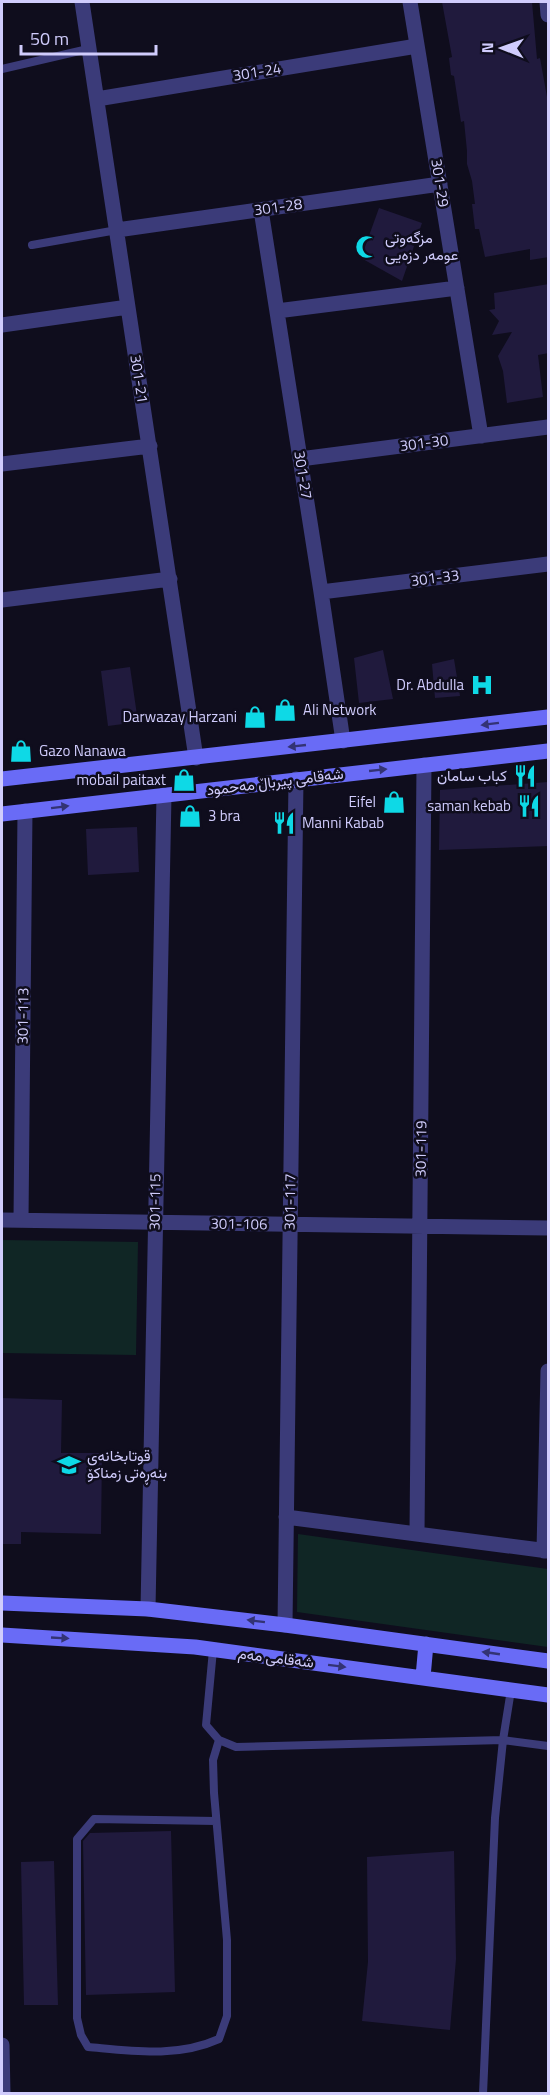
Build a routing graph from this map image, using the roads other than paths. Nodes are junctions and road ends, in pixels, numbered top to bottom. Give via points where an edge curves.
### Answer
1 (82, 2) edge
2 (410, 2) edge
3 (547, 2) edge
4 (549, 15) edge
5 (417, 46) junction
6 (88, 49) junction
7 (2, 69) edge
8 (97, 99) junction
9 (440, 184) junction
10 (261, 210) junction
11 (117, 230) junction
12 (32, 245) dead end
13 (457, 288) junction
14 (128, 307) junction
15 (277, 311) junction
16 (2, 325) edge
17 (549, 427) edge
18 (481, 436) junction
19 (150, 446) junction
20 (300, 459) junction
21 (2, 464) edge
22 (549, 564) edge
23 (170, 579) junction
24 (321, 592) junction
25 (2, 600) edge
26 (549, 717) edge
27 (343, 741) junction
28 (549, 751) edge
29 (196, 758) junction
30 (424, 765) junction
31 (2, 779) edge
32 (296, 779) junction
33 (164, 795) junction
34 (25, 811) junction
35 (2, 814) edge
36 (2, 1220) edge
37 (21, 1220) junction
38 (154, 1222) junction
39 (290, 1224) junction
40 (420, 1226) junction
41 (549, 1228) edge
42 (549, 1371) edge
43 (286, 1517) junction
44 (417, 1534) junction
45 (546, 1551) edge
46 (2, 1603) edge
47 (148, 1609) junction
48 (285, 1625) junction
49 (2, 1635) edge
50 (426, 1644) junction
51 (213, 1650) junction
52 (549, 1661) edge
53 (423, 1677) junction
54 (511, 1690) junction
55 (549, 1695) edge
56 (219, 1740) junction
57 (503, 1740) junction
58 (549, 1746) edge
59 (216, 1821) junction
60 (2, 2045) edge
61 (3, 2094) edge
62 (483, 2094) edge

1 - 6 street, 301-21
2 - 5 street, 301-29
3 - 4 street
5 - 8 street, 301-24
5 - 9 street, 301-29
6 - 7 lane
6 - 8 street, 301-21
8 - 11 street, 301-21
9 - 10 street, 301-28
9 - 13 street, 301-29
10 - 11 street, 301-28
10 - 15 street, 301-27
11 - 12 lane
11 - 14 street, 301-21
13 - 15 street
13 - 18 street, 301-29
14 - 16 street
14 - 19 street, 301-21
15 - 20 street, 301-27
17 - 18 street, 301-30
18 - 20 street, 301-30
19 - 21 street
19 - 23 street, 301-21
20 - 24 street, 301-27
22 - 24 street, 301-33
23 - 25 street
23 - 29 street, 301-21
24 - 27 street, 301-27
26 -> 27 street
27 -> 29 street
28 - 30 street, شەقامی پیرباڵ مەحمود
29 - 31 street
32 -> 30 street, شەقامی پیرباڵ مەحمود
30 - 40 street, 301-119
32 - 33 street, شەقامی پیرباڵ مەحمود
32 - 39 street, 301-117
34 -> 33 street, شەقامی پیرباڵ مەحمود
33 - 38 street, 301-115
34 - 35 street, شەقامی پیرباڵ مەحمود
34 - 37 street, 301-113
36 - 37 street, 301-106
37 - 38 street, 301-106
38 - 39 street, 301-106
38 - 47 street, 301-115
39 - 40 street, 301-106
39 - 43 street, 301-117
40 - 41 street, 301-106
40 - 44 street, 301-119
42 - 45 street
43 - 44 street
43 - 48 street, 301-117
44 - 45 street
46 - 47 street
48 -> 47 street
48 - 50 street
49 -> 51 street, شەقامی مەم
52 -> 50 street
50 - 53 street
51 -> 53 street, شەقامی مەم
51 - 56 lane via 206,1725
53 - 54 street, شەقامی مەم
54 - 55 street, شەقامی مەم
54 - 57 lane
56 - 57 lane via 236,1747
56 - 59 lane via 213,1760
57 - 58 lane
57 - 62 lane via 495,1818
59 - 59 lane via 226,1940 227,2016 219,2039 201,2047 156,2053 88,2047 76,2018 77,1839 94,1819
60 - 61 street

